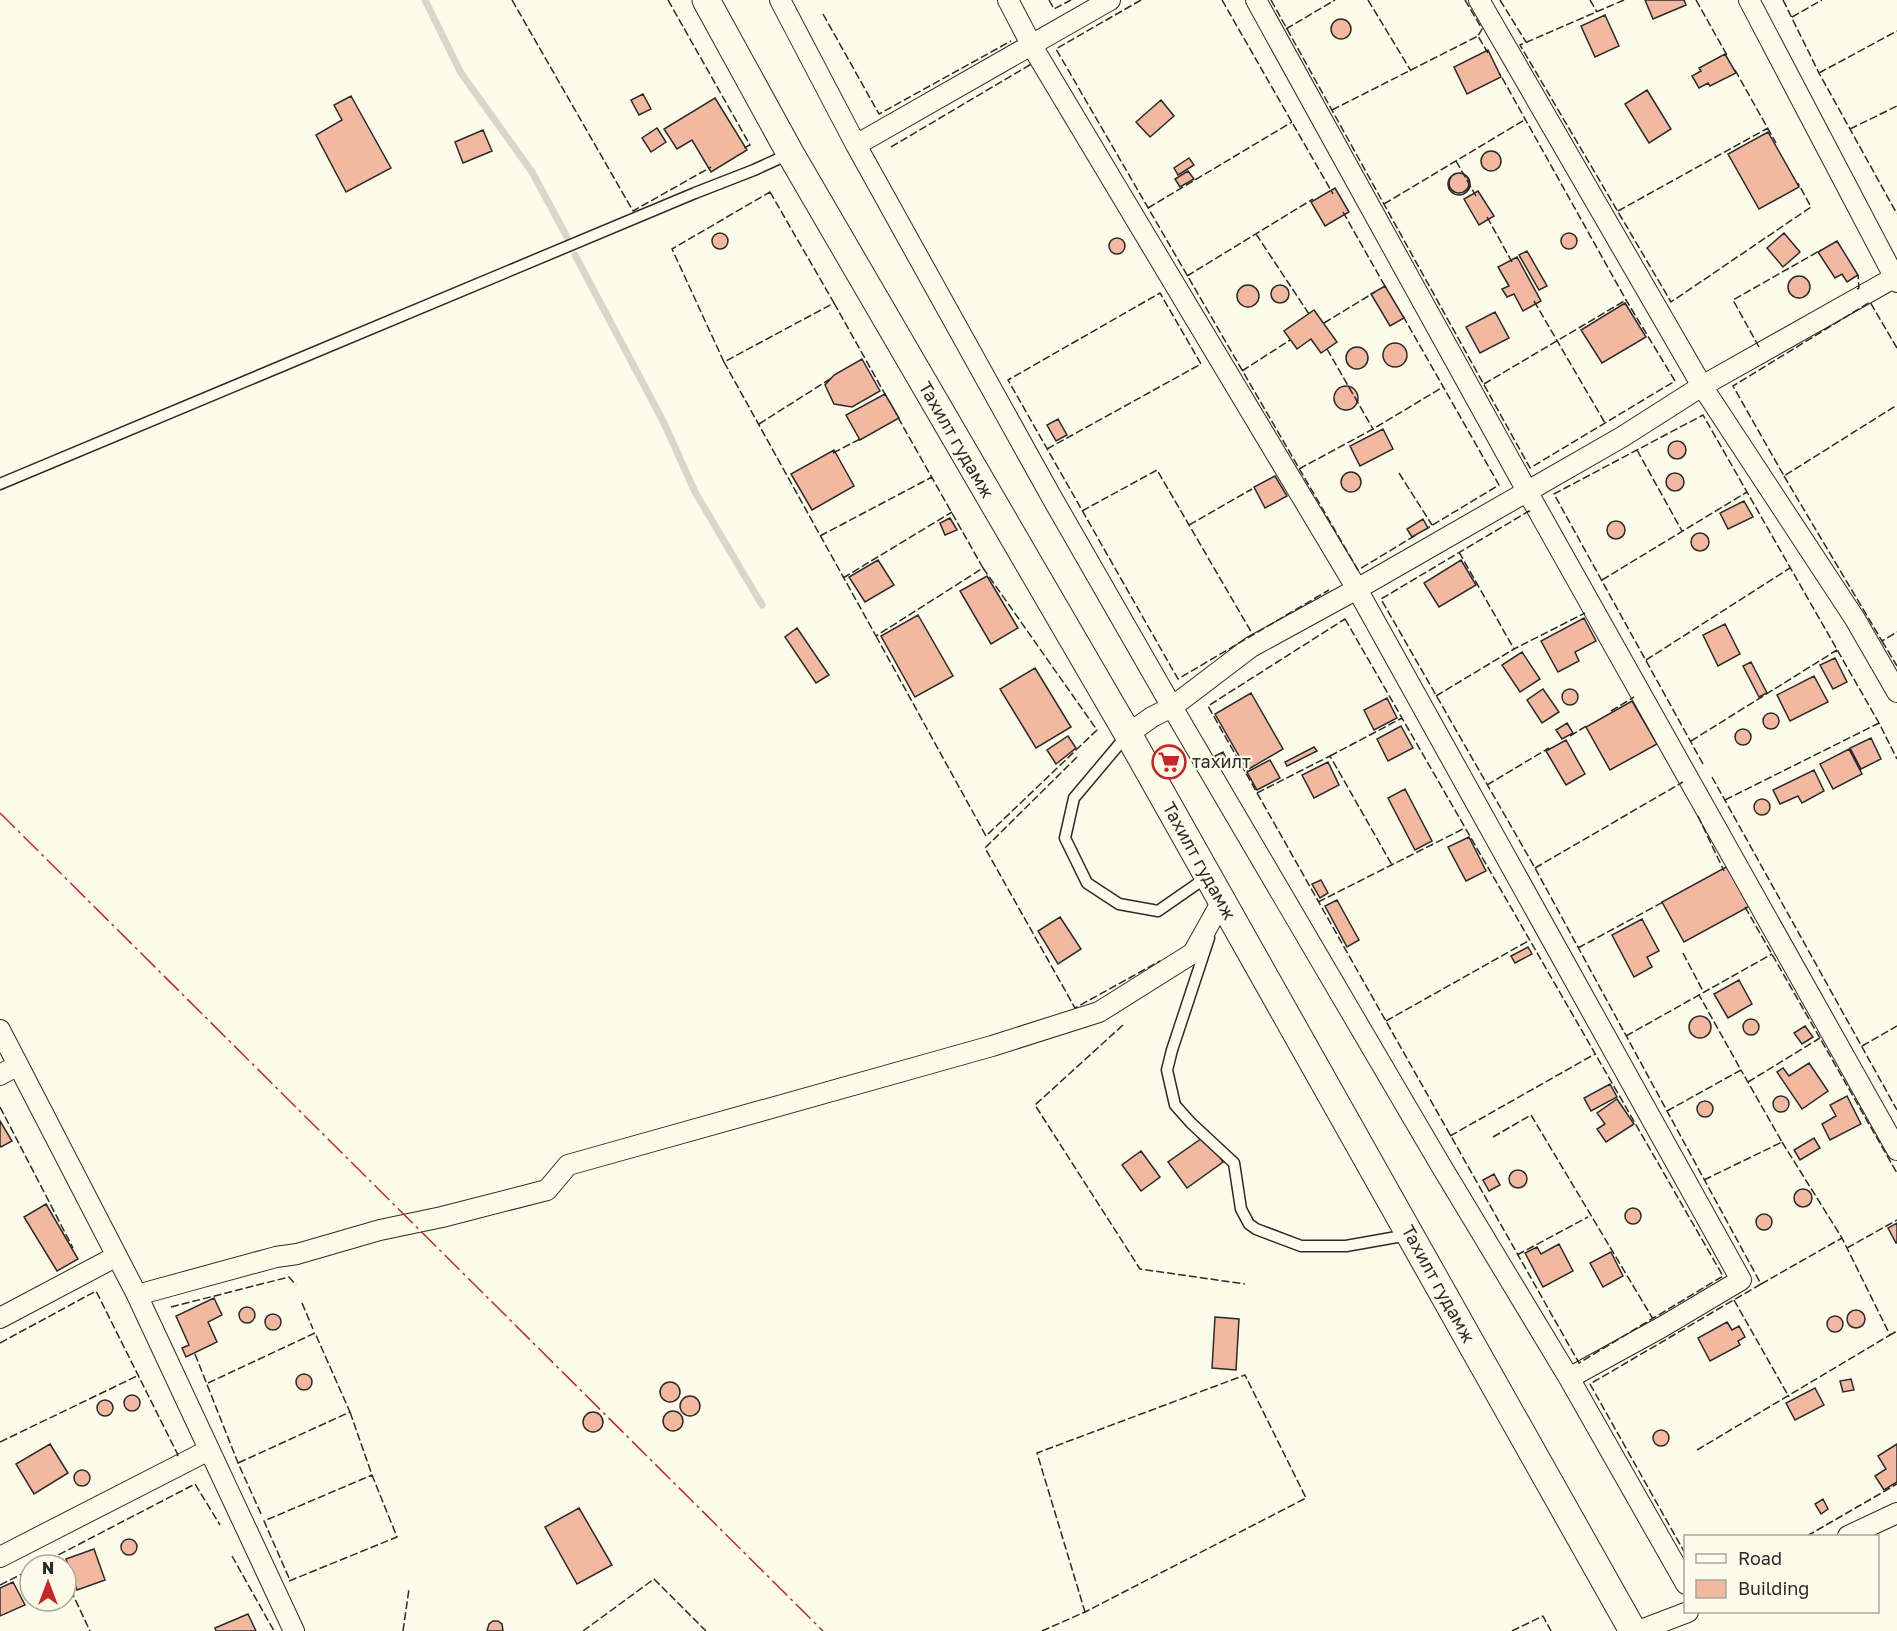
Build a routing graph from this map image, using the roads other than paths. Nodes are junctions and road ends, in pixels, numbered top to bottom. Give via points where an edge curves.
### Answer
1 (706, 0) edge
2 (780, 0) edge
3 (1008, 0) edge
4 (1110, 0) edge
5 (1256, 0) edge
6 (1479, 0) edge
7 (1749, 0) edge
8 (1032, 46) junction
9 (856, 145) junction
10 (790, 153) junction
11 (1896, 278) edge
12 (1702, 386) junction
13 (0, 484) edge
14 (1527, 491) junction
15 (1357, 589) junction
16 (1897, 692) edge
17 (1172, 707) junction
18 (1128, 734) junction
19 (1208, 877) junction
20 (1222, 901) junction
21 (0, 1030) edge
22 (18, 1065) junction
23 (0, 1075) edge
24 (1897, 1150) edge
25 (1410, 1235) junction
26 (117, 1256) junction
27 (137, 1295) junction
28 (0, 1318) edge
29 (1569, 1378) junction
30 (209, 1450) junction
31 (1897, 1513) edge
32 (1850, 1535) edge
33 (0, 1557) edge
34 (1684, 1580) edge
35 (1684, 1613) edge
36 (294, 1631) edge
37 (1635, 1631) edge

1 - 10 main road, Тахилт гудамж
2 - 9 street
3 - 8 street
4 - 8 street
5 - 14 street
6 - 12 street
7 - 11 street
8 - 9 street
8 - 15 street
9 - 17 street
10 - 13 lane
10 - 18 main road, Тахилт гудамж
11 - 12 street
12 - 14 street
12 - 16 street via 1856,619
14 - 15 street
14 - 24 street
15 - 17 street via 1251,647
15 - 29 street via 1741,1280
17 - 18 street
17 - 29 street
18 - 19 main road, Тахилт гудамж
18 - 19 lane via 1074,798 1065,838 1088,883 1119,903 1158,911
19 - 20 main road, Тахилт гудамж
20 - 25 main road, Тахилт гудамж
20 - 25 lane via 1167,1070 1175,1105 1234,1163 1241,1209 1256,1229 1301,1246 1346,1246
20 - 27 street via 1193,953 1099,1012 980,1050 568,1165 547,1190
21 - 22 street
22 - 23 street
22 - 26 street
25 - 37 main road, Тахилт гудамж
26 - 27 street
26 - 28 street
27 - 30 street
29 - 34 street
30 - 33 street
30 - 36 street
31 - 32 street
35 - 37 street

